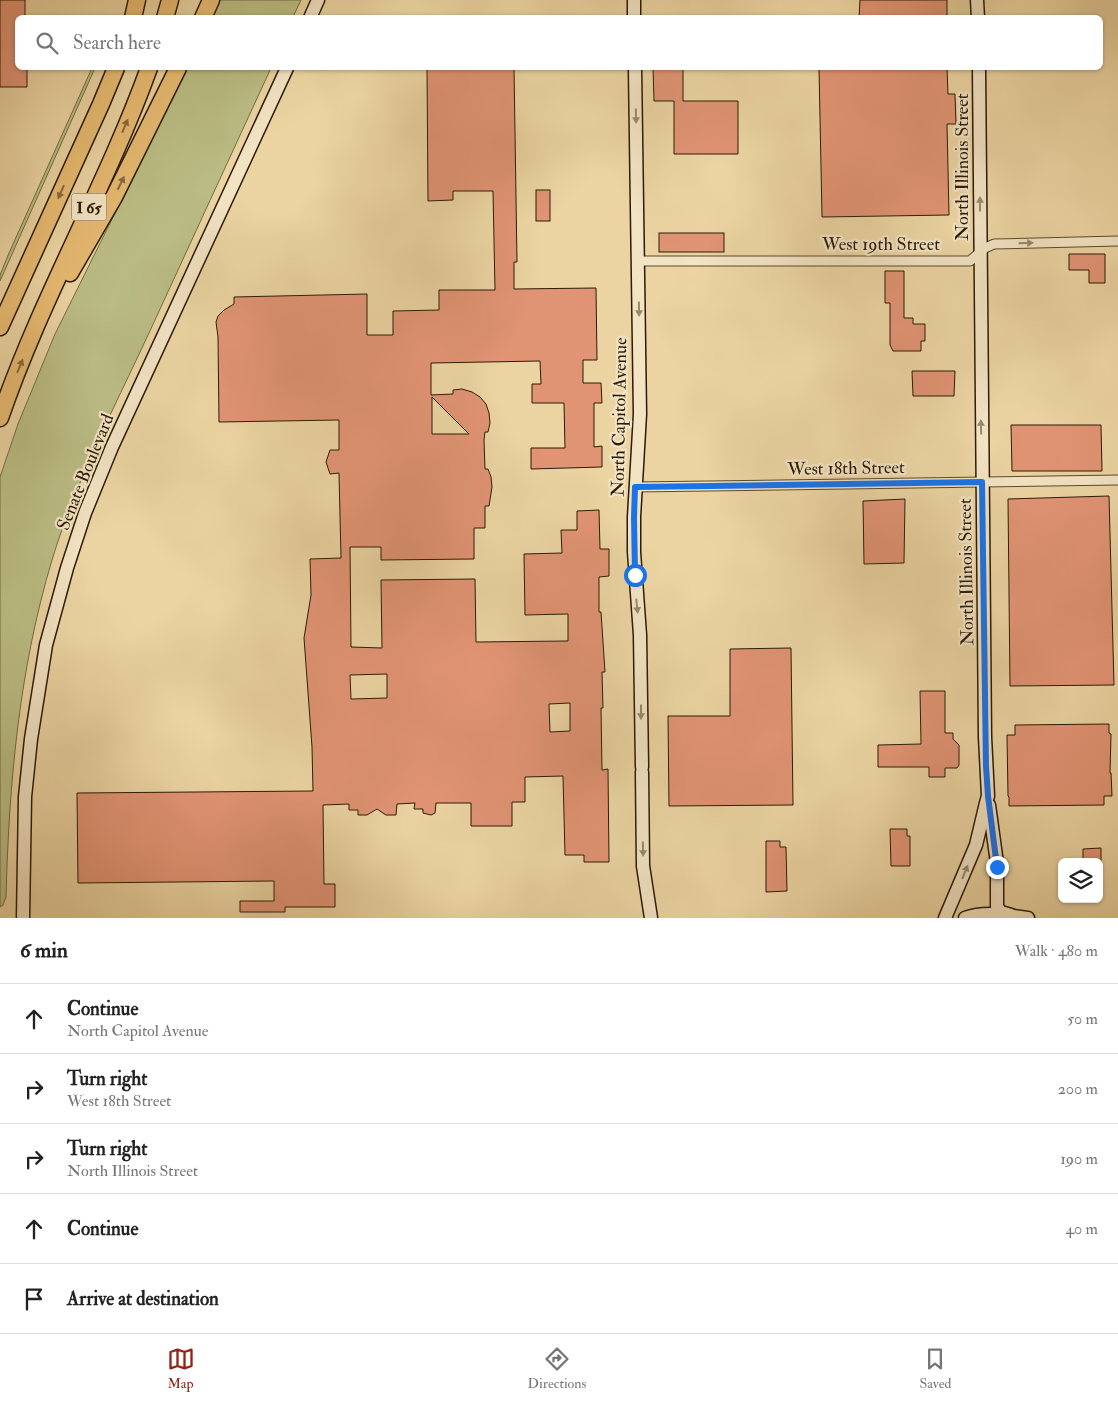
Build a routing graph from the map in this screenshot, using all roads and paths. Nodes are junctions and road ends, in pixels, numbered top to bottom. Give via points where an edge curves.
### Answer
1 (137, 0) edge
2 (170, 0) edge
3 (212, 0) edge
4 (318, 0) edge
5 (634, 0) edge
6 (978, 0) edge
7 (133, 15) edge
8 (166, 15) edge
9 (204, 15) edge
10 (311, 15) edge
11 (634, 15) edge
12 (978, 15) edge
13 (115, 70) edge
14 (148, 70) edge
15 (177, 70) edge
16 (286, 70) edge
17 (635, 70) edge
18 (979, 70) edge
19 (1118, 241) edge
20 (980, 253) junction
21 (638, 260) junction
22 (0, 327) edge
23 (27, 346) junction
24 (0, 418) edge
25 (1118, 480) edge
26 (982, 482) junction
27 (635, 487) junction
28 (988, 796) junction
29 (1011, 915) junction
30 (23, 918) edge
31 (651, 918) edge
32 (945, 918) edge
33 (965, 918) edge
34 (1028, 918) edge

1 - 7 highway
2 - 8 highway
3 - 9 highway
4 - 10 main road
5 - 11 main road
6 - 12 main road
13 -> 22 highway, I 65
23 -> 14 highway, I 65
23 -> 15 highway via 114,197
16 - 30 main road, Senate Boulevard via 109,455 67,568 46,645 31,739
17 -> 21 main road, North Capitol Avenue
20 -> 18 main road, North Illinois Street
20 -> 19 street, West 19th Street via 994,244
20 - 21 street, West 19th Street via 970,260
26 -> 20 main road, North Illinois Street
21 -> 27 main road, North Capitol Avenue via 640,414
24 -> 23 highway, I 65
25 - 26 street, West 18th Street
26 - 27 street, West 18th Street
26 - 28 main road, North Illinois Street
27 -> 31 main road, North Capitol Avenue via 643,866
28 - 29 main road via 997,863 997,907
32 -> 28 main road, North Illinois Street via 976,845
29 - 33 main road
29 - 34 main road

